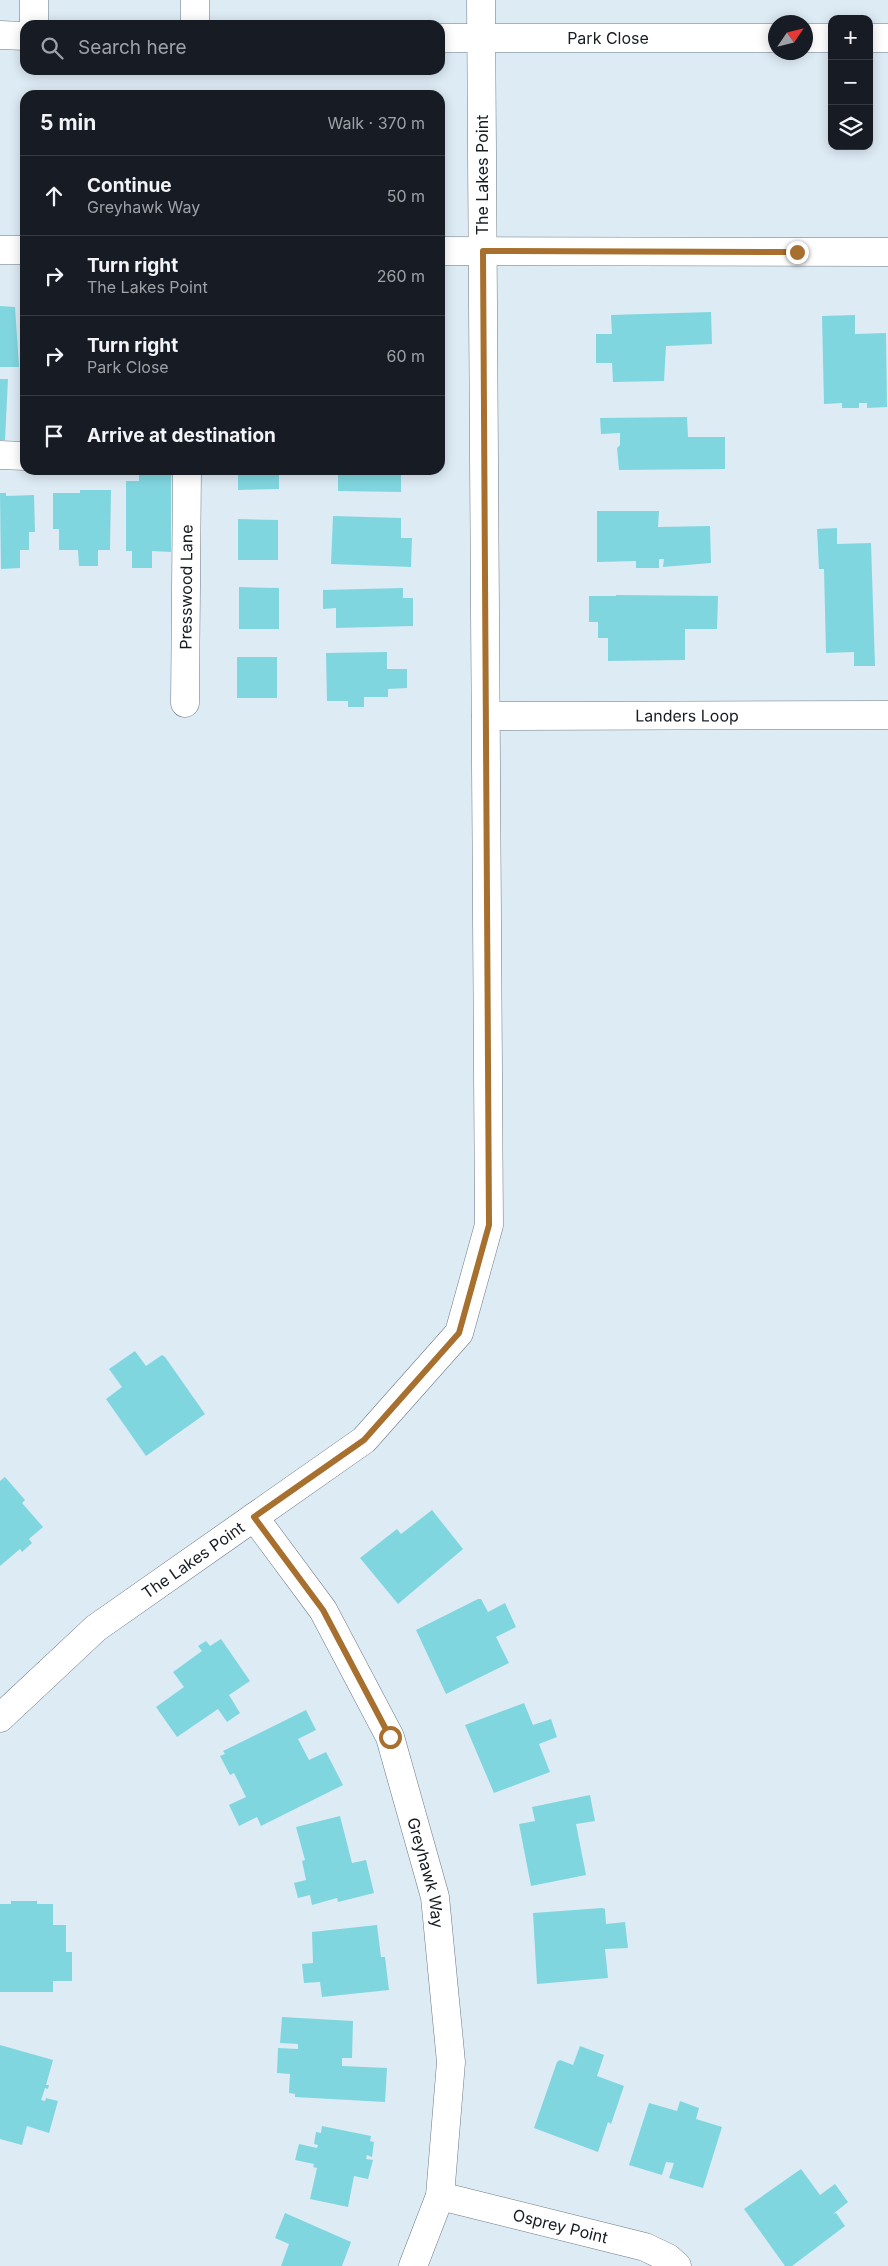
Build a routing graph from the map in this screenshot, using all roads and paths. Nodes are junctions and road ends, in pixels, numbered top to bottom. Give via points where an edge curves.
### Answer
1 (34, 0) edge
2 (195, 0) edge
3 (481, 0) edge
4 (34, 20) edge
5 (195, 20) edge
6 (0, 36) edge
7 (20, 36) edge
8 (445, 38) edge
9 (481, 38) junction
10 (768, 38) edge
11 (813, 38) edge
12 (828, 38) edge
13 (873, 38) edge
14 (888, 38) edge
15 (0, 250) edge
16 (20, 250) edge
17 (445, 251) edge
18 (483, 251) junction
19 (888, 252) edge
20 (0, 455) edge
21 (20, 456) edge
22 (187, 475) edge
23 (185, 702) dead end
24 (888, 715) edge
25 (486, 716) junction
26 (254, 1517) junction
27 (0, 1718) edge
28 (440, 2196) junction
29 (413, 2266) edge
30 (677, 2266) edge

1 - 4 street
2 - 5 street
3 - 9 street, The Lakes Point
6 - 7 street
8 - 9 street, Park Close
9 - 10 street, Park Close
9 - 18 street, The Lakes Point
11 - 12 street
13 - 14 street
15 - 16 street
17 - 18 street
18 - 19 street
18 - 25 street, The Lakes Point
20 - 21 street
22 - 23 street, Presswood Lane
24 - 25 street, Landers Loop
25 - 26 street, The Lakes Point via 489,1225 459,1333 364,1440
26 - 27 street, The Lakes Point via 96,1628
26 - 28 street, Greyhawk Way via 323,1610 390,1737 435,1897 451,2062
28 - 29 street, Greyhawk Way
28 - 30 street, Osprey Point via 645,2247

